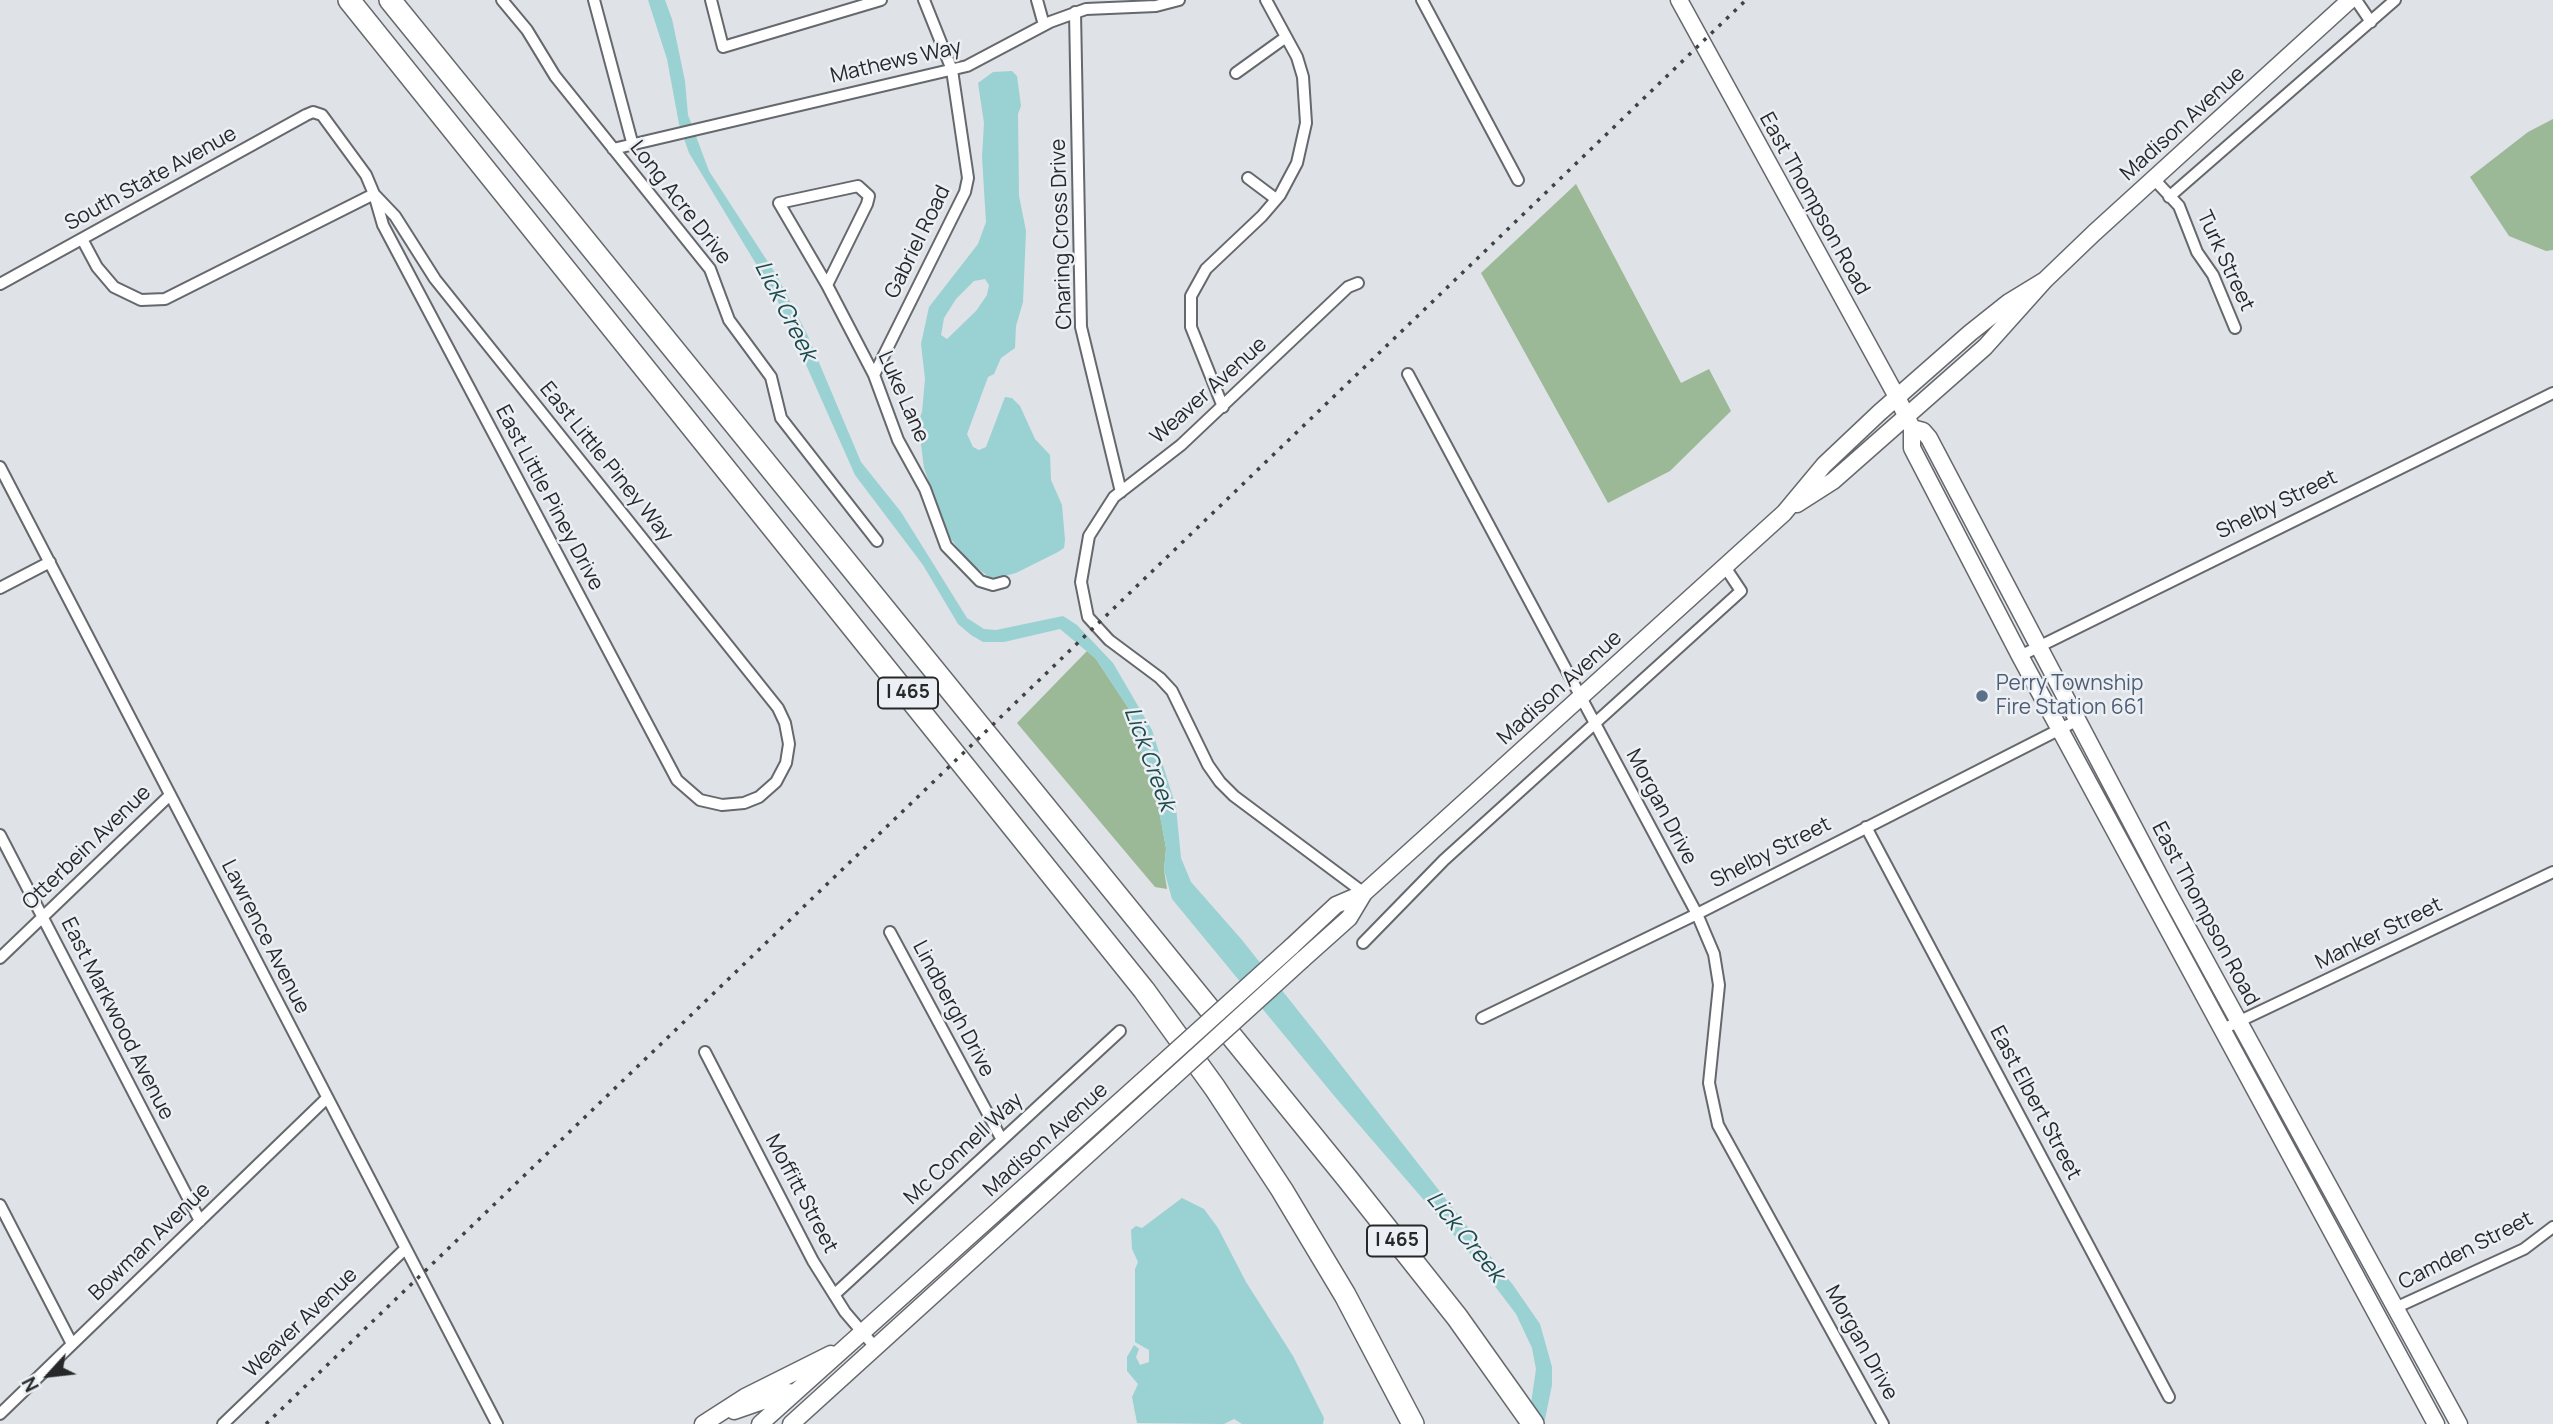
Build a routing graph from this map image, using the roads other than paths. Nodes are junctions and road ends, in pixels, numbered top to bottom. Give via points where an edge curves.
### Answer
1 (349, 0) edge
2 (390, 0) edge
3 (502, 0) edge
4 (594, 0) edge
5 (710, 0) edge
6 (881, 0) edge
7 (924, 0) edge
8 (1037, 0) edge
9 (1179, 0) edge
10 (1266, 0) edge
11 (1422, 0) edge
12 (1679, 0) edge
13 (2350, 0) edge
14 (2356, 0) edge
15 (2395, 0) edge
16 (1165, 2) edge
17 (1075, 12) junction
18 (2371, 22) junction
19 (1044, 25) junction
20 (1286, 37) junction
21 (952, 70) junction
22 (1236, 74) dead end
23 (322, 115) joint
24 (632, 142) junction
25 (614, 149) junction
26 (1248, 178) dead end
27 (2153, 178) junction
28 (1518, 180) dead end
29 (374, 194) junction
30 (2169, 197) junction
31 (1276, 199) junction
32 (82, 239) junction
33 (2045, 280) junction
34 (1358, 283) dead end
35 (0, 284) edge
36 (827, 285) junction
37 (446, 294) junction
38 (427, 308) junction
39 (2235, 328) dead end
40 (1408, 374) dead end
41 (874, 375) junction
42 (2553, 393) edge
43 (1897, 397) junction
44 (1223, 407) junction
45 (1910, 422) junction
46 (0, 467) edge
47 (1121, 492) junction
48 (1784, 513) junction
49 (877, 541) dead end
50 (50, 562) junction
51 (1725, 567) junction
52 (1004, 582) dead end
53 (0, 588) edge
54 (2039, 645) junction
55 (2020, 656) junction
56 (1581, 697) junction
57 (2078, 720) junction
58 (1595, 723) junction
59 (2060, 729) junction
60 (170, 794) junction
61 (712, 804) joint
62 (1866, 827) junction
63 (0, 835) edge
64 (2553, 872) edge
65 (1364, 893) junction
66 (1697, 915) junction
67 (43, 917) junction
68 (890, 932) dead end
69 (1363, 943) dead end
70 (0, 958) edge
71 (1482, 1018) dead end
72 (2239, 1022) junction
73 (2221, 1030) junction
74 (1120, 1031) dead end
75 (705, 1052) dead end
76 (327, 1098) junction
77 (1002, 1140) junction
78 (0, 1205) edge
79 (200, 1221) junction
80 (2553, 1227) edge
81 (405, 1249) junction
82 (835, 1294) junction
83 (2395, 1308) junction
84 (2376, 1314) junction
85 (862, 1334) junction
86 (72, 1344) junction
87 (875, 1347) junction
88 (843, 1349) junction
89 (851, 1370) junction
90 (799, 1388) junction
91 (2169, 1397) dead end
92 (0, 1414) edge
93 (722, 1414) junction
94 (223, 1424) edge
95 (497, 1424) edge
96 (703, 1424) edge
97 (746, 1424) edge
98 (760, 1424) edge
99 (791, 1424) edge
100 (1413, 1424) edge
101 (1532, 1424) edge
102 (1883, 1424) edge
103 (2436, 1424) edge
104 (2459, 1424) edge

1 - 100 highway, I 465 via 1144,990 1289,1202
2 - 101 highway, I 465 via 1354,1188
3 - 25 street, Long Acre Drive
4 - 24 street
5 - 6 street via 723,47
7 - 21 street, Gabriel Road
8 - 19 street
9 - 16 street, Mathews Way
10 - 20 street
11 - 28 street
12 - 43 main road, East Thompson Road
13 - 27 main road, Madison Avenue
14 - 18 street
15 - 18 street
16 - 17 street, Mathews Way
17 - 19 street, Mathews Way
17 - 47 street, Charing Cross Drive via 1081,327
18 - 30 street
19 - 21 street, Mathews Way via 979,61
20 - 22 street
20 - 31 street via 1303,77 1306,123 1297,163
21 - 24 street, Mathews Way
21 - 41 street, Gabriel Road via 967,185
23 - 29 street, East Little Piney Way via 366,175
23 - 32 street, South State Avenue via 306,115
24 - 25 street, Mathews Way
25 - 49 street, Long Acre Drive via 710,268 729,320 771,377 781,418
26 - 31 street
27 - 30 street, Turk Street
27 - 33 main road, Madison Avenue
29 - 32 street via 165,299 141,300 114,288
29 - 37 street, East Little Piney Way via 395,216
29 - 38 street, East Little Piney Drive via 383,225
30 - 39 street, Turk Street via 2179,206
31 - 44 street via 1206,268 1191,296 1191,327
32 - 35 street, South State Avenue
33 - 43 main road, Madison Avenue via 2009,302
33 - 45 main road, Madison Avenue
34 - 44 street, Weaver Avenue via 1348,287
36 - 36 street, Luke Lane via 779,203 855,186 866,190 867,204
36 - 41 street, Luke Lane
37 - 38 street
37 - 61 street, East Little Piney Way via 778,708 789,744 776,782 744,803
38 - 61 street, East Little Piney Drive via 677,780 690,794
40 - 56 street, Morgan Drive
41 - 52 street, Luke Lane via 946,546 980,581
42 - 54 street, Shelby Street
43 - 45 main road, East Thompson Road
43 - 48 main road, Madison Avenue via 1824,465
44 - 47 street, Weaver Avenue
45 - 48 main road, Madison Avenue
45 - 54 main road, East Thompson Road via 1929,438
45 - 55 main road, East Thompson Road via 1912,448
46 - 50 street, Lawrence Avenue
47 - 65 street, Weaver Avenue via 1104,509 1083,556 1081,582 1088,617 1169,688 1208,765 1227,789
48 - 51 main road, Madison Avenue
50 - 53 street
50 - 60 street, Lawrence Avenue
51 - 56 main road, Madison Avenue
51 - 58 street via 1741,591
54 - 55 street, Shelby Street
54 - 57 main road, East Thompson Road
55 - 59 main road, East Thompson Road
56 - 58 street, Morgan Drive
56 - 65 main road, Madison Avenue
57 - 59 street, Shelby Street
57 - 72 main road, East Thompson Road
58 - 66 street, Morgan Drive
58 - 69 street via 1444,860
59 - 62 street, Shelby Street
59 - 73 main road, East Thompson Road
60 - 67 street, Otterbein Avenue
60 - 76 street, Lawrence Avenue
62 - 66 street, Shelby Street
62 - 91 street, East Elbert Street
63 - 67 street, East Markwood Avenue
64 - 72 street, Manker Street
65 - 85 main road, Madison Avenue, bridge via 1336,905
65 - 87 main road, Madison Avenue, bridge via 1349,918
66 - 71 street, Shelby Street
66 - 102 street, Morgan Drive via 1714,954 1719,985 1709,1083 1718,1125
67 - 70 street, Otterbein Avenue
67 - 79 street, East Markwood Avenue
68 - 77 street, Lindbergh Drive
72 - 73 street, Manker Street
72 - 83 main road, East Thompson Road
73 - 84 main road, East Thompson Road
74 - 77 street, Mc Connell Way
75 - 82 street, Moffitt Street via 813,1261
76 - 79 street, Bowman Avenue
76 - 81 street, Lawrence Avenue
77 - 82 street, Mc Connell Way
78 - 86 street
79 - 86 street, Bowman Avenue
80 - 83 street, Camden Street via 2524,1249
81 - 94 street, Weaver Avenue
81 - 95 street, Lawrence Avenue
82 - 85 street, Moffitt Street
83 - 84 main road
83 - 104 main road, East Thompson Road
84 - 103 main road, East Thompson Road
85 - 87 street, Moffitt Street
85 - 88 main road, Madison Avenue
86 - 92 street, Bowman Avenue
87 - 89 main road, Madison Avenue
88 - 90 main road, Madison Avenue
88 - 93 main road via 745,1397
89 - 90 main road
89 - 99 main road, Madison Avenue
90 - 93 main road
90 - 98 main road, Madison Avenue
93 - 96 main road
93 - 97 main road

